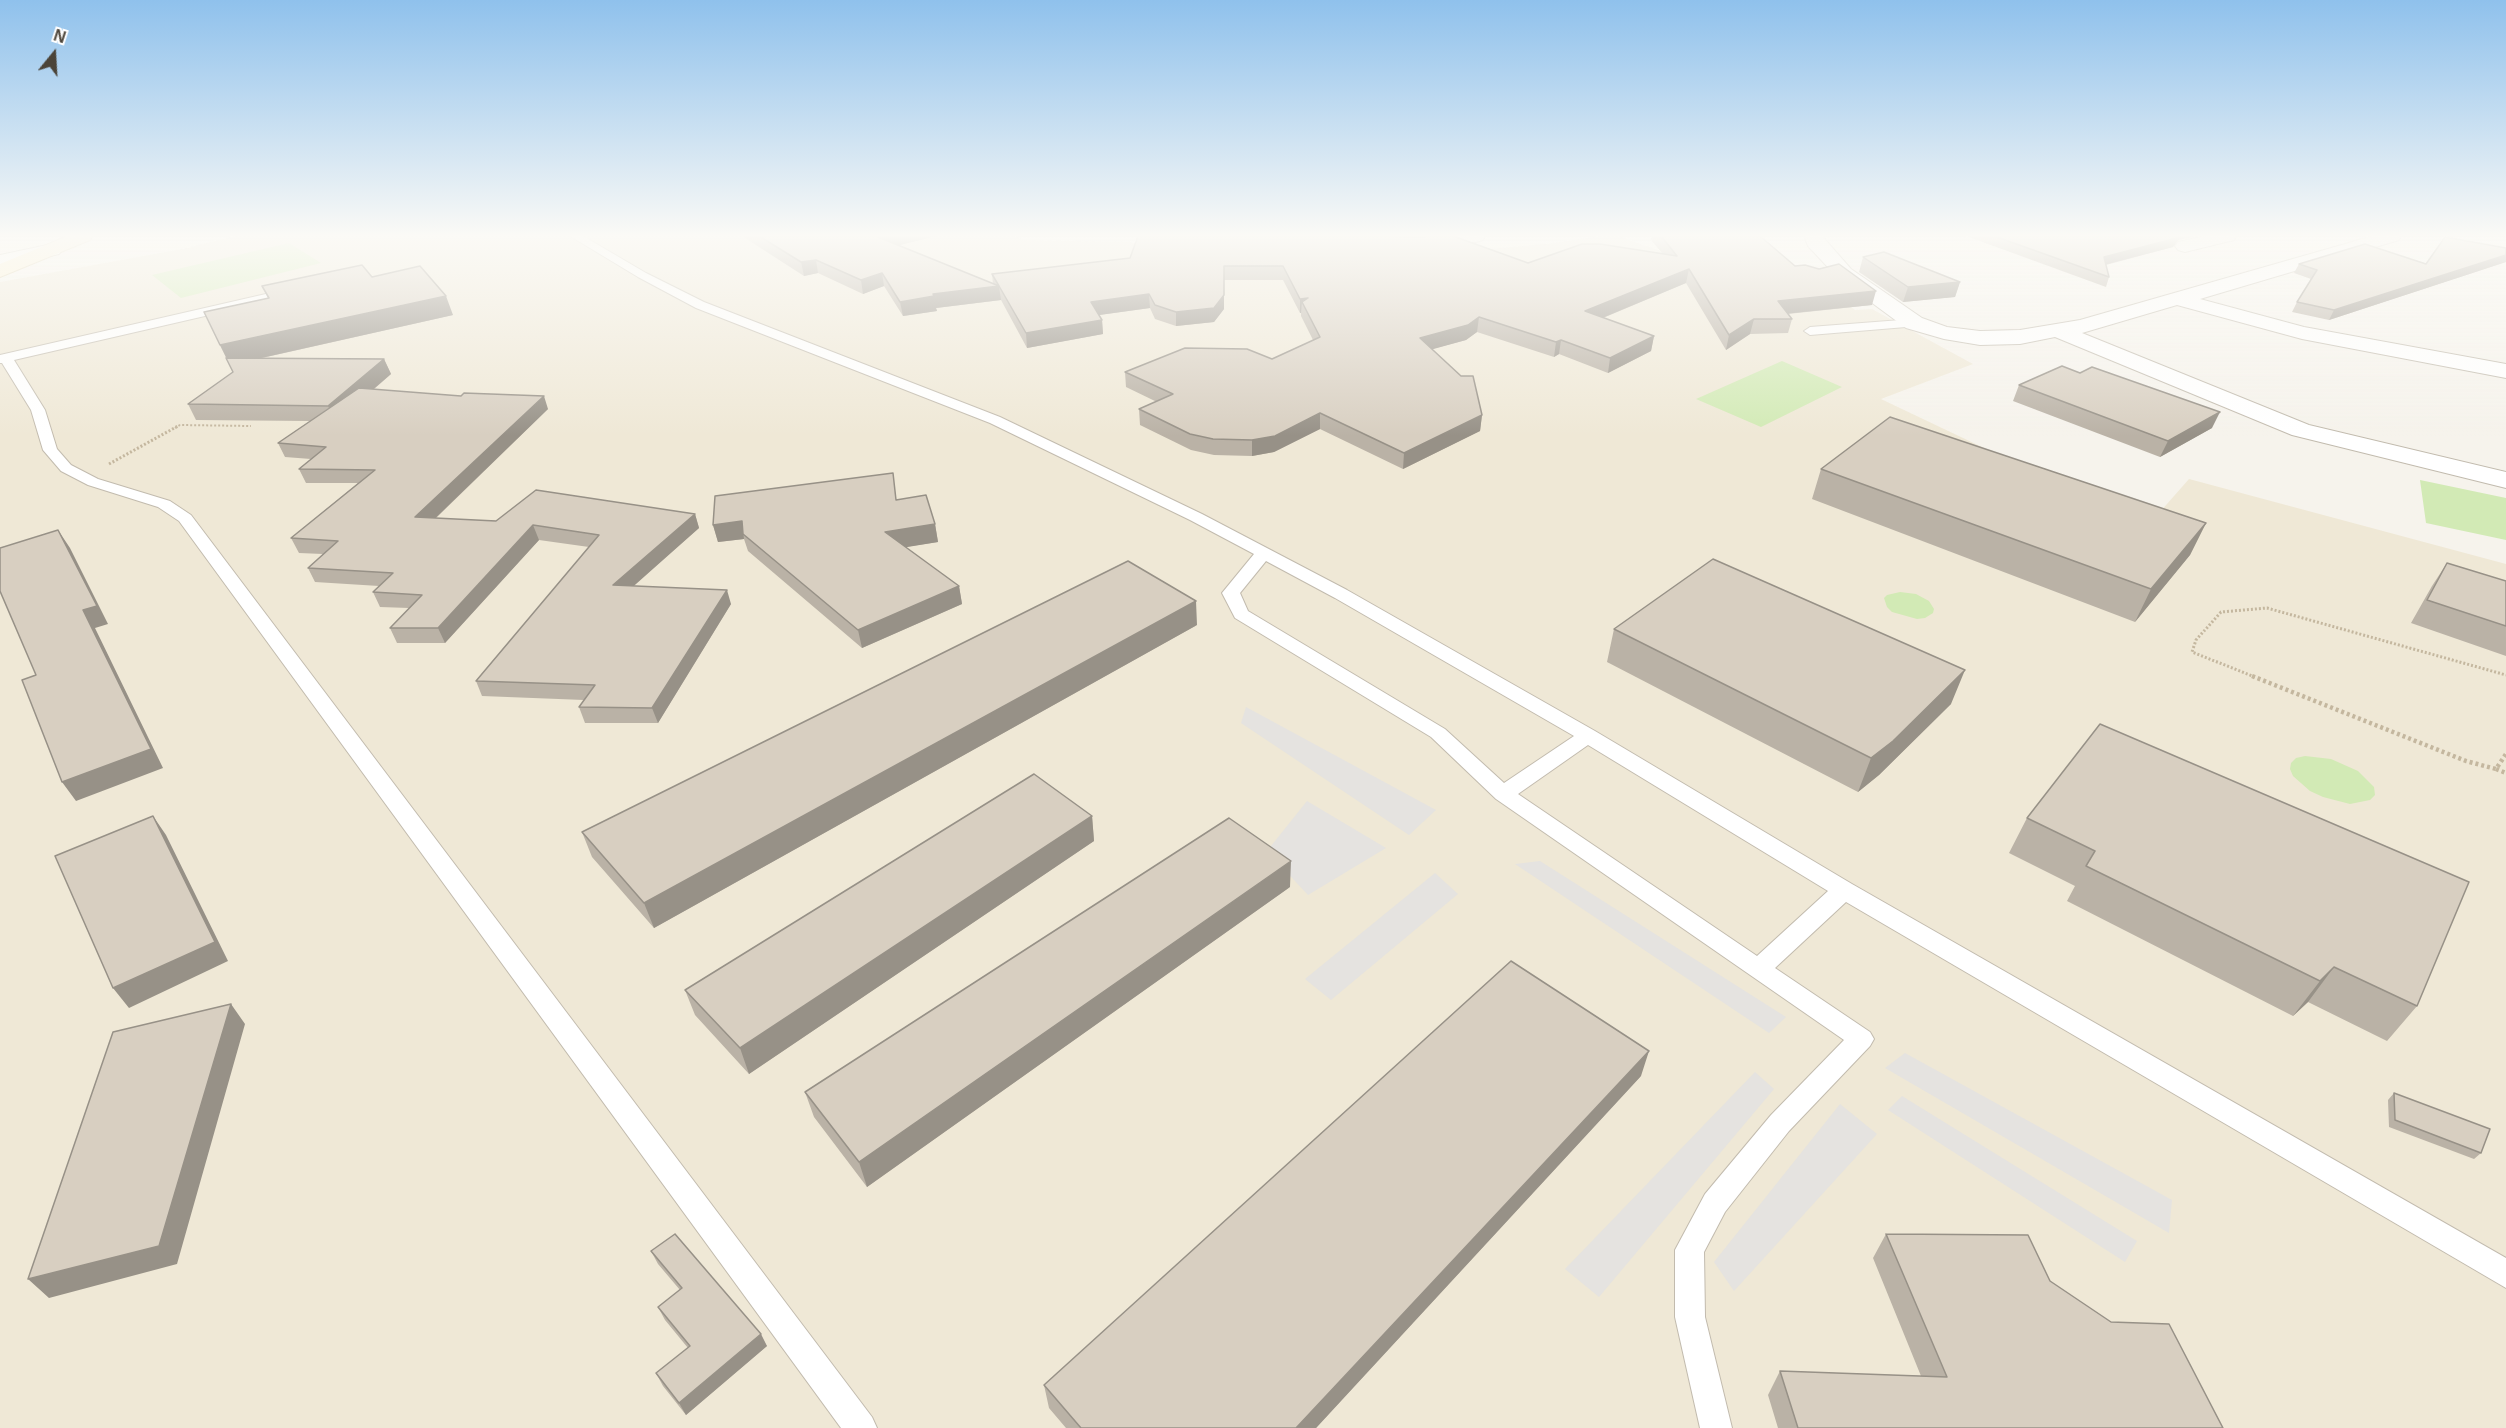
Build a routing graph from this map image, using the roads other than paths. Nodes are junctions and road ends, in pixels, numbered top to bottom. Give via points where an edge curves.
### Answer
1 (243, 303) edge
2 (695, 303) edge
3 (1885, 303) edge
4 (2164, 303) edge
5 (2191, 303) edge
6 (1914, 323) junction
7 (1810, 331) dead end
8 (2059, 331) junction
9 (3, 358) edge
10 (2506, 371) edge
11 (2506, 480) edge
12 (1264, 553) junction
13 (1588, 736) junction
14 (1503, 794) junction
15 (1844, 890) junction
16 (1758, 969) junction
17 (2506, 1274) edge
18 (861, 1428) edge
19 (1716, 1428) edge

1 - 9 lane
2 - 12 lane via 995,420
3 - 6 street
4 - 8 street
5 - 10 street via 2302,333
6 - 7 lane
6 - 8 street via 1944,333 1980,338
8 - 11 street via 2301,430
9 - 18 lane via 38,410 50,450 66,468 164,504 185,518
12 - 13 lane
12 - 14 lane via 1231,593 1240,614 1438,733
13 - 14 lane
13 - 15 lane
14 - 16 lane
15 - 16 lane
15 - 17 lane
16 - 19 lane via 1861,1040 1780,1123 1715,1203 1689,1250 1690,1317

